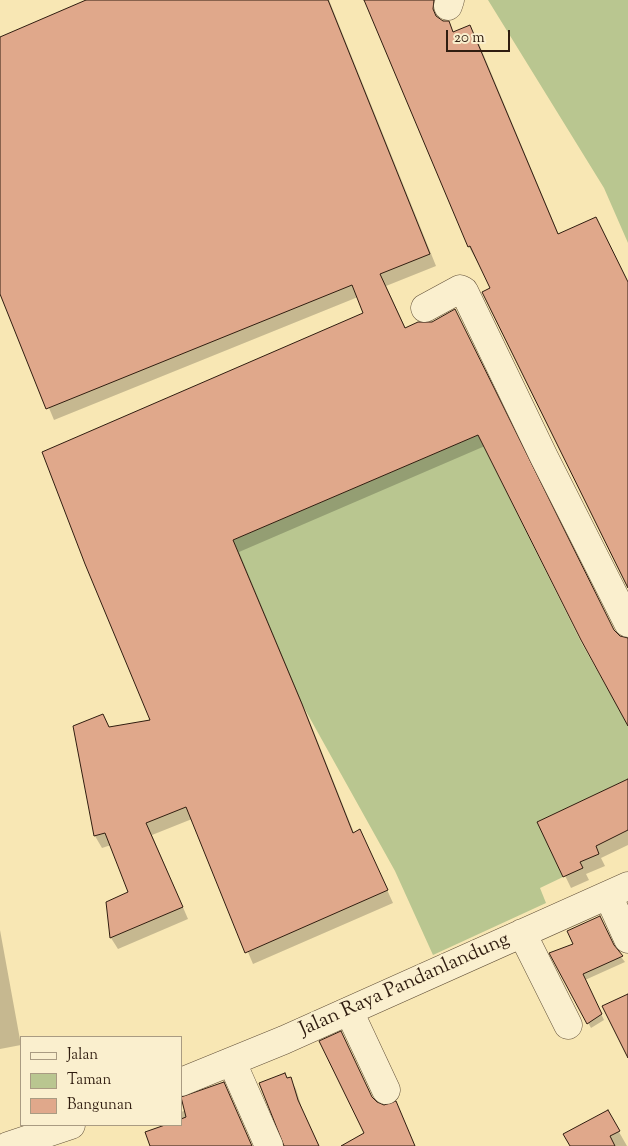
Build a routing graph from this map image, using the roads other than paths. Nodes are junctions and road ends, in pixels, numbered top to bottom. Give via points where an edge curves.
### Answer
1 (425, 308) dead end
2 (628, 623) edge
3 (618, 891) edge
4 (522, 934) junction
5 (628, 939) edge
6 (349, 1011) junction
7 (568, 1025) dead end
8 (232, 1062) junction
9 (182, 1082) edge
10 (386, 1090) dead end
11 (68, 1126) edge
12 (8, 1146) edge
13 (269, 1146) edge

1 - 2 street via 460,289 464,291
3 - 4 street, Jalan Raya Pandanlandung
3 - 5 street
4 - 6 street, Jalan Raya Pandanlandung
4 - 7 street
6 - 8 street, Jalan Raya Pandanlandung
6 - 10 street
8 - 9 street, Jalan Raya Pandanlandung
8 - 13 street
11 - 12 street

